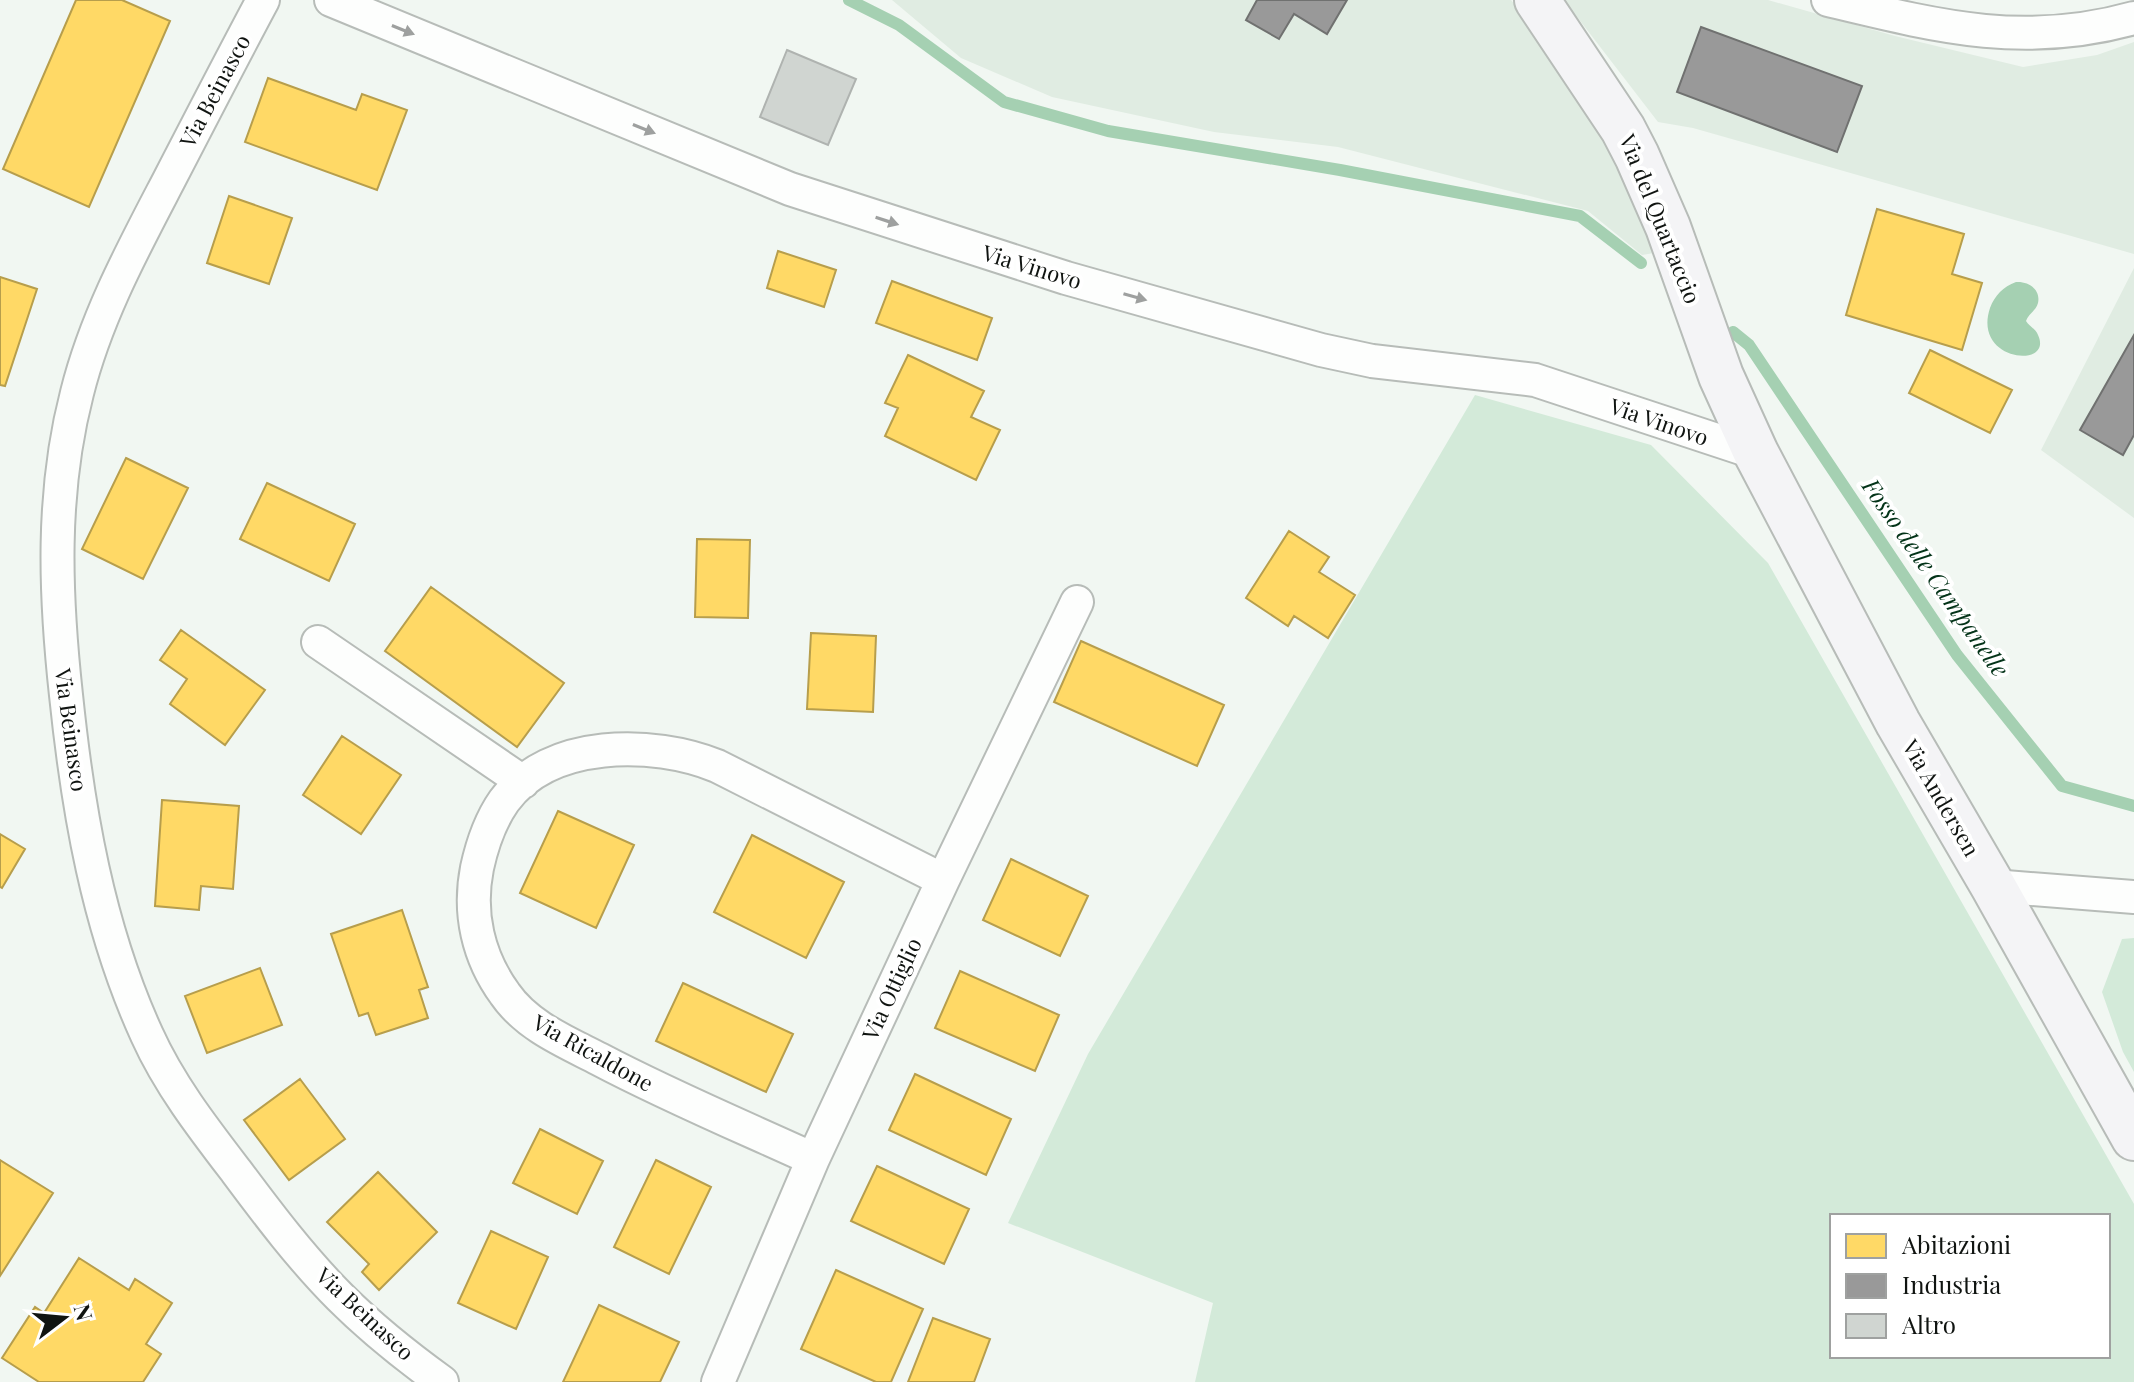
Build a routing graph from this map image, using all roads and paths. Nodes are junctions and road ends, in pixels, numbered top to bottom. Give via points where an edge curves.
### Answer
1 (263, 0) edge
2 (331, 0) edge
3 (1537, 0) edge
4 (1828, 0) edge
5 (2134, 18) edge
6 (1756, 453) junction
7 (1077, 602) dead end
8 (318, 642) dead end
9 (523, 782) junction
10 (943, 880) junction
11 (1993, 886) junction
12 (2134, 897) edge
13 (2134, 1138) edge
14 (813, 1159) junction
15 (442, 1382) edge
16 (718, 1382) edge

1 - 15 street, Via Beinasco via 125,263 76,394 62,466 56,570 71,744 102,911 147,1036 167,1072 249,1189 339,1296
2 -> 6 street, Via Vinovo via 790,189 938,238 1321,350 1535,380
3 - 6 street, Via del Quartaccio via 1637,156
4 - 5 street via 2005,34 2082,30
6 - 11 street, Via Andersen via 1898,723
7 - 10 street, Via Ottiglio
8 - 9 street
9 - 10 street, Via Ricaldone via 581,753 679,753 735,774
9 - 14 street, Via Ricaldone via 504,801 490,827 475,881 478,938 505,995 557,1037
10 - 14 street, Via Ottiglio
11 - 12 street
11 - 13 street, Via Andersen
14 - 16 street, Via Ottiglio

